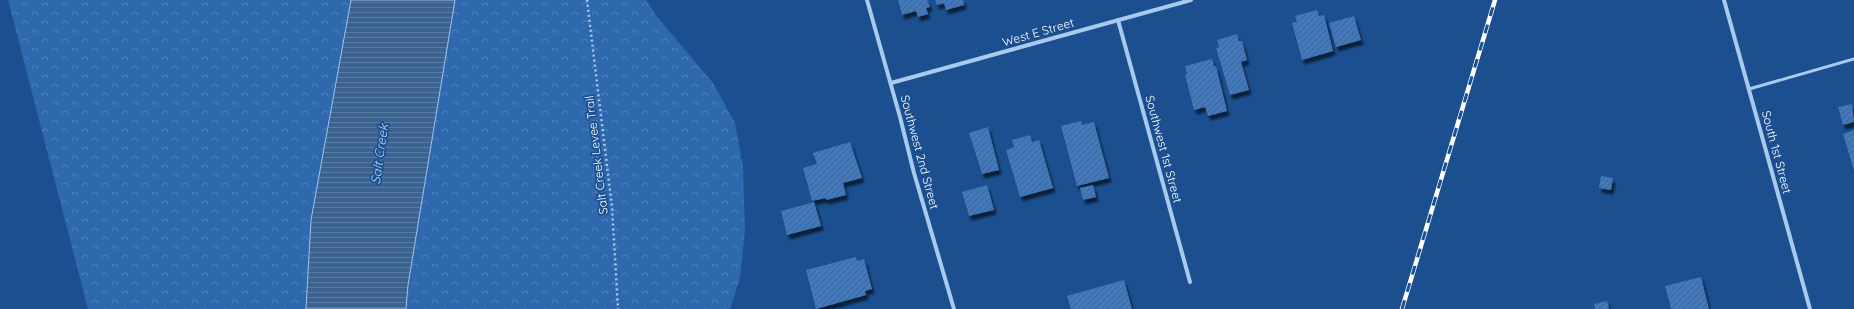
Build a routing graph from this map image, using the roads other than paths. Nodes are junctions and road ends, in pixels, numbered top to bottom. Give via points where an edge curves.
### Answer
1 (867, 0) edge
2 (1191, 0) edge
3 (1724, 0) edge
4 (1118, 20) junction
5 (1854, 58) edge
6 (891, 83) junction
7 (1749, 89) junction
8 (1190, 282) dead end
9 (954, 309) edge
10 (1810, 309) edge

1 - 6 street, Southwest 2nd Street
2 - 4 street, West E Street
3 - 7 street, South 1st Street
4 - 6 street, West E Street
4 - 8 street, Southwest 1st Street
5 - 7 lane
6 - 9 street, Southwest 2nd Street via 914,173
7 - 10 street, South 1st Street

